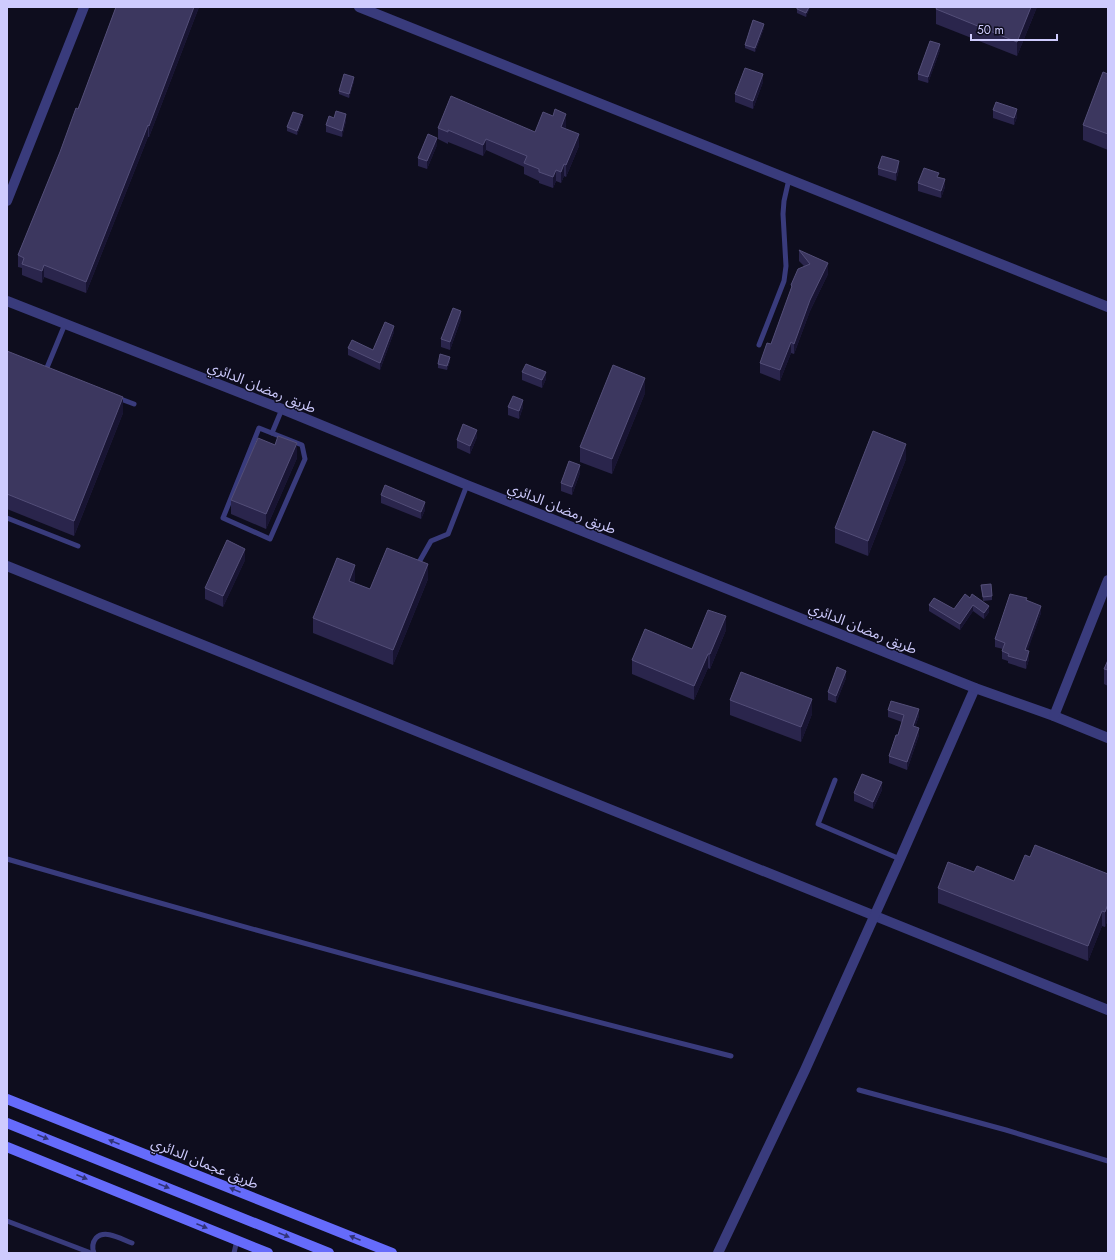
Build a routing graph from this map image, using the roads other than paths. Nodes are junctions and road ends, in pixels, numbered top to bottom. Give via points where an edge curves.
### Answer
1 (84, 7) edge
2 (359, 7) edge
3 (789, 179) junction
4 (7, 201) edge
5 (7, 301) edge
6 (1108, 307) edge
7 (64, 324) junction
8 (759, 345) dead end
9 (39, 368) edge
10 (46, 370) junction
11 (53, 373) edge
12 (112, 396) edge
13 (134, 404) dead end
14 (282, 409) junction
15 (272, 433) junction
16 (467, 485) junction
17 (7, 518) edge
18 (78, 546) dead end
19 (418, 564) edge
20 (7, 566) edge
21 (1107, 585) edge
22 (975, 688) junction
23 (1054, 716) junction
24 (1108, 738) edge
25 (835, 780) dead end
26 (7, 859) edge
27 (900, 859) junction
28 (875, 916) junction
29 (1108, 1010) edge
30 (731, 1056) dead end
31 (859, 1090) dead end
32 (7, 1099) edge
33 (7, 1123) edge
34 (7, 1147) edge
35 (1108, 1161) edge
36 (7, 1221) edge
37 (237, 1240) junction
38 (132, 1243) dead end
39 (93, 1253) edge
40 (234, 1253) edge
41 (268, 1253) edge
42 (330, 1253) edge
43 (392, 1253) edge
44 (718, 1253) edge

1 - 4 street
2 - 3 street
3 - 6 street
3 - 8 lane via 783,214 786,266 784,281
5 - 7 street, طريق رمضان الدائري
7 - 10 lane
7 - 14 street, طريق رمضان الدائري
9 - 10 lane
10 - 11 lane
12 - 13 lane
14 - 15 lane
14 - 16 street, طريق رمضان الدائري
15 - 15 lane via 259,428 223,518 270,539 305,459 302,445
16 - 19 lane via 448,534 431,541
16 - 22 street, طريق رمضان الدائري
17 - 18 lane
20 - 28 street
21 - 23 street
22 - 23 street, طريق رمضان الدائري
22 - 27 street
23 - 24 street, طريق رمضان الدائري
25 - 27 lane via 818,824
26 - 30 lane via 324,949
27 - 28 street
28 - 29 street
28 - 44 street
31 - 35 lane
43 -> 32 main road, طريق عجمان الدائري
33 -> 42 main road
34 -> 37 main road
36 - 39 lane
37 - 40 lane
37 - 41 main road
38 - 39 lane via 105,1234 98,1236 94,1241

